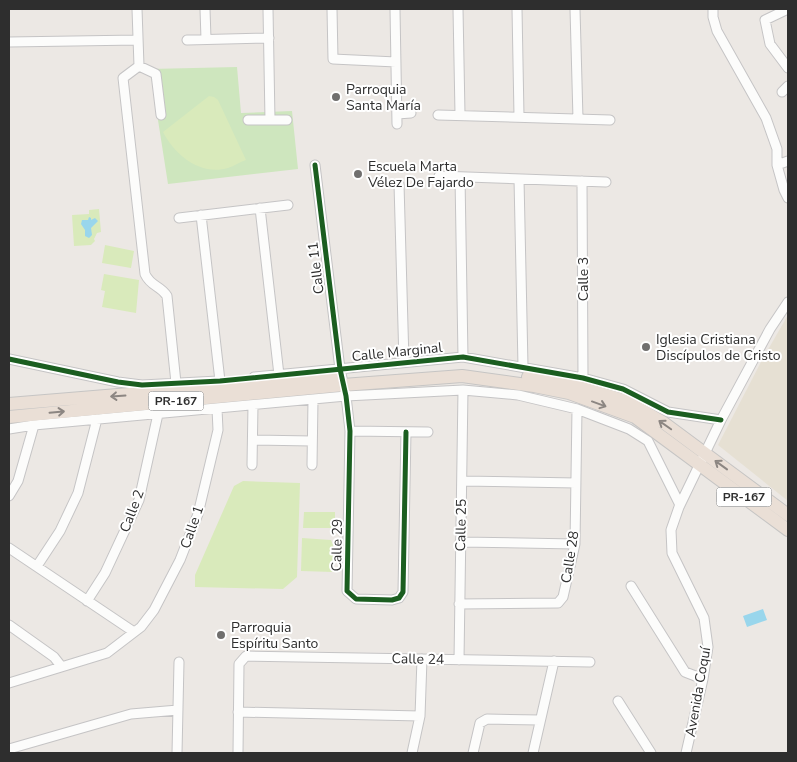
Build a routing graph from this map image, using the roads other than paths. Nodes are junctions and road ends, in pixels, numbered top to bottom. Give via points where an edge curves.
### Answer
1 (138, 9) edge
2 (205, 9) edge
3 (268, 9) edge
4 (332, 9) edge
5 (395, 9) edge
6 (458, 9) edge
7 (517, 9) edge
8 (575, 9) edge
9 (713, 9) edge
10 (788, 9) edge
11 (269, 38) junction
12 (206, 39) junction
13 (138, 40) junction
14 (187, 40) dead end
15 (9, 42) edge
16 (396, 62) junction
17 (139, 66) junction
18 (788, 68) edge
19 (397, 114) junction
20 (411, 114) dead end
21 (438, 114) dead end
22 (460, 114) junction
23 (161, 115) dead end
24 (519, 116) junction
25 (578, 119) junction
26 (248, 120) dead end
27 (270, 120) junction
28 (288, 120) dead end
29 (610, 120) dead end
30 (397, 124) dead end
31 (788, 161) edge
32 (315, 165) dead end
33 (777, 165) junction
34 (439, 176) dead end
35 (460, 177) junction
36 (519, 179) junction
37 (582, 181) junction
38 (606, 182) dead end
39 (399, 184) dead end
40 (788, 198) edge
41 (288, 205) dead end
42 (260, 208) junction
43 (201, 215) junction
44 (179, 218) dead end
45 (788, 302) edge
46 (463, 356) junction
47 (9, 359) edge
48 (404, 362) junction
49 (523, 366) junction
50 (279, 375) junction
51 (583, 378) junction
52 (220, 381) junction
53 (343, 382) junction
54 (176, 383) junction
55 (463, 390) junction
56 (312, 400) junction
57 (9, 404) edge
58 (253, 405) junction
59 (217, 409) junction
60 (577, 409) junction
61 (158, 414) junction
62 (9, 417) edge
63 (97, 419) junction
64 (721, 420) junction
65 (34, 425) junction
66 (9, 429) edge
67 (350, 431) junction
68 (406, 432) junction
69 (428, 432) dead end
70 (253, 440) junction
71 (312, 441) junction
72 (702, 459) junction
73 (252, 464) dead end
74 (312, 466) dead end
75 (462, 481) junction
76 (576, 483) junction
77 (9, 496) edge
78 (680, 505) junction
79 (788, 516) edge
80 (788, 530) edge
81 (460, 542) junction
82 (575, 544) junction
83 (9, 548) edge
84 (37, 566) junction
85 (631, 586) dead end
86 (87, 601) junction
87 (459, 604) junction
88 (9, 625) edge
89 (134, 632) junction
90 (422, 659) junction
91 (458, 660) junction
92 (554, 661) junction
93 (179, 662) dead end
94 (590, 662) dead end
95 (61, 666) junction
96 (703, 679) junction
97 (9, 683) edge
98 (618, 701) dead end
99 (178, 710) junction
100 (238, 712) junction
101 (420, 716) junction
102 (540, 720) junction
103 (9, 749) edge
104 (177, 753) edge
105 (238, 753) edge
106 (412, 753) edge
107 (473, 753) edge
108 (533, 753) edge
109 (651, 753) edge
110 (686, 753) edge

1 - 13 street
2 - 12 street
3 - 11 street
4 - 16 street via 333,59
5 - 16 street
6 - 22 street
7 - 24 street
8 - 25 street
9 - 33 street via 717,31 766,118 777,149
10 - 18 street via 766,20 770,44
11 - 12 street
11 - 27 street
12 - 14 street
13 - 15 street
13 - 17 street
16 - 19 street
17 - 23 street via 156,74
17 - 54 street via 123,78 142,246 146,277 167,298
19 - 20 street
19 - 30 street
21 - 22 street
22 - 24 street
24 - 25 street
25 - 29 street
26 - 27 street
27 - 28 street
31 - 33 street
32 - 53 street, Calle 11
33 - 40 street
34 - 35 street
35 - 36 street
35 - 46 street
36 - 37 street
36 - 49 street
37 - 38 street
37 - 51 street, Calle 3
39 - 48 street
41 - 42 street
42 - 43 street
42 - 50 street
43 - 44 street
43 - 52 street
45 - 64 street, Avenida Coquí
46 - 48 street, Calle Marginal
46 - 49 street, Calle Marginal
47 - 54 street, Calle Marginal via 118,382 142,385
48 - 53 street, Calle Marginal
49 - 51 street, Calle Marginal
50 - 52 street, Calle Marginal
50 - 53 street, Calle Marginal
51 - 64 street, Calle Marginal via 623,389 668,412
52 - 54 street, Calle Marginal
53 - 55 street, Calle Marginal
53 - 56 street, Calle Marginal
53 -> 57 highway, PR-167
62 -> 53 highway, PR-167
53 - 67 street, Calle 29
53 - 72 highway, PR-167 via 461,369 569,384 632,404 664,423
55 - 60 street, Calle Marginal via 518,395
55 - 75 street, Calle 25
56 - 58 street, Calle Marginal
56 - 71 street
58 - 59 street, Calle Marginal
58 - 70 street
59 - 61 street, Calle Marginal
59 - 89 street, Calle 1 via 218,430 198,514 180,560 154,610
60 - 76 street, Calle 28
60 - 78 street, Calle Marginal via 629,429 648,441
61 - 63 street, Calle Marginal
61 - 86 street, Calle 2 via 139,500 106,573
63 - 65 street, Calle Marginal
63 - 84 street via 78,493 60,531
64 - 72 street, Avenida Coquí
65 - 66 street, Calle Marginal
65 - 77 street via 18,480
67 - 68 street
67 - 68 street, Calle 29 via 347,591 356,599 392,600 403,592
68 - 69 street
70 - 71 street
70 - 73 street
71 - 74 street
72 - 78 street, Avenida Coquí
79 -> 72 highway, PR-167
72 - 80 highway, PR-167
75 - 76 street
75 - 81 street, Calle 25
76 - 82 street, Calle 28
78 - 96 street, Avenida Coquí via 671,530 672,552 704,618 708,647
81 - 82 street
81 - 87 street, Calle 25
82 - 87 street, Calle 28 via 563,597 558,603
83 - 84 street
84 - 86 street
85 - 96 street via 685,672
86 - 89 street
87 - 91 street, Calle 25
88 - 95 street via 54,657
89 - 95 street, Calle 1 via 107,653
90 - 91 street, Calle 24
90 - 100 street, Calle 24 via 246,656 239,664
90 - 101 street
91 - 92 street, Calle 24
92 - 94 street, Calle 24
92 - 102 street
93 - 99 street
95 - 97 street
96 - 110 street, Avenida Coquí
98 - 109 street
99 - 103 street via 131,714
99 - 104 street
100 - 101 street
100 - 105 street
101 - 106 street
102 - 107 street via 487,719 480,723
102 - 108 street

